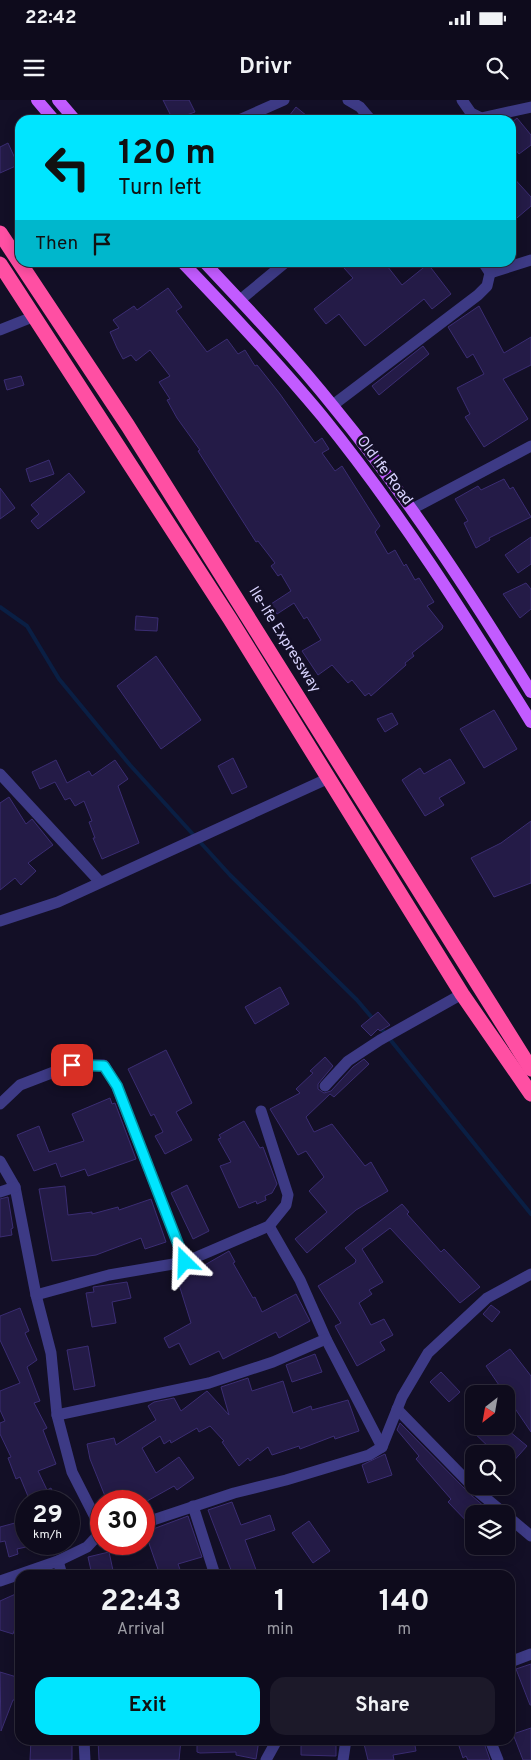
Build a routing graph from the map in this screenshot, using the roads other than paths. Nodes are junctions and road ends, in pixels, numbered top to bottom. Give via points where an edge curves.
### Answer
1 (37, 100) edge
2 (58, 100) edge
3 (284, 100) edge
4 (348, 100) edge
5 (462, 100) edge
6 (531, 107) edge
7 (50, 115) edge
8 (71, 115) edge
9 (250, 115) edge
10 (367, 115) edge
11 (474, 115) edge
12 (495, 115) edge
13 (0, 233) edge
14 (15, 256) edge
15 (531, 260) edge
16 (0, 264) edge
17 (516, 265) edge
18 (22, 267) edge
19 (187, 267) edge
20 (209, 267) edge
21 (280, 267) edge
22 (486, 267) edge
23 (509, 267) edge
24 (490, 273) junction
25 (240, 300) junction
26 (35, 316) junction
27 (0, 330) edge
28 (333, 405) junction
29 (531, 446) edge
30 (412, 509) junction
31 (479, 608) junction
32 (466, 616) junction
33 (531, 692) edge
34 (531, 722) edge
35 (0, 774) edge
36 (329, 778) junction
37 (100, 882) junction
38 (0, 921) edge
39 (462, 994) junction
40 (531, 1069) edge
41 (325, 1086) dead end
42 (531, 1094) edge
43 (0, 1104) edge
44 (261, 1111) dead end
45 (0, 1161) edge
46 (15, 1187) junction
47 (0, 1192) edge
48 (269, 1226) junction
49 (185, 1262) junction
50 (531, 1274) edge
51 (36, 1296) junction
52 (326, 1339) junction
53 (397, 1409) junction
54 (57, 1416) junction
55 (382, 1447) junction
56 (494, 1505) edge
57 (193, 1506) junction
58 (90, 1509) edge
59 (155, 1519) edge
60 (515, 1522) edge
61 (531, 1536) edge
62 (90, 1544) edge
63 (58, 1561) junction
64 (32, 1570) edge
65 (61, 1570) edge
66 (213, 1570) edge
67 (15, 1576) edge
68 (0, 1581) edge
69 (531, 1654) edge
70 (515, 1660) edge
71 (84, 1745) edge
72 (274, 1745) edge
73 (346, 1745) edge
74 (492, 1745) edge
75 (85, 1760) edge
76 (266, 1760) edge
77 (344, 1760) edge
78 (498, 1760) edge

1 - 7 main road
2 - 8 main road
3 - 9 street
4 - 10 street
5 - 11 street
6 - 12 street
13 - 14 highway, Ile-Ife Expressway
15 - 17 street
16 - 26 highway
18 - 40 highway, Ile-Ife Expressway via 133,434
19 - 32 main road, Old Ife Road via 321,416 400,520
20 - 25 main road, Old Ife Road
21 - 25 street
22 - 24 street
23 - 24 street
24 - 28 street via 487,286 478,295
25 - 28 main road, Old Ife Road
26 - 27 street
26 - 36 highway
28 - 30 main road, Old Ife Road
29 - 30 street
30 - 31 main road, Old Ife Road
31 - 32 main road
31 - 33 main road, Old Ife Road
32 - 34 main road, Old Ife Road
35 - 37 street
36 - 37 street
36 - 39 highway
37 - 38 street via 58,902
39 - 41 street via 356,1056
39 - 42 highway
43 - 49 street via 20,1085 72,1065 104,1066 117,1086
44 - 48 street via 288,1195 286,1205
45 - 46 street
46 - 47 street
46 - 51 street
48 - 49 street
48 - 52 street via 300,1280
49 - 51 street via 109,1275
50 - 53 street via 487,1298 428,1353
51 - 54 street via 51,1353
52 - 54 street via 273,1362 209,1383
52 - 55 street
53 - 55 street
53 - 56 street
54 - 58 street via 72,1472
55 - 57 street via 369,1456
57 - 59 street
57 - 66 street
60 - 61 street
62 - 63 street
63 - 64 street
63 - 65 street
67 - 68 street
69 - 70 street
71 - 75 street
72 - 76 street
73 - 77 street
74 - 78 street

